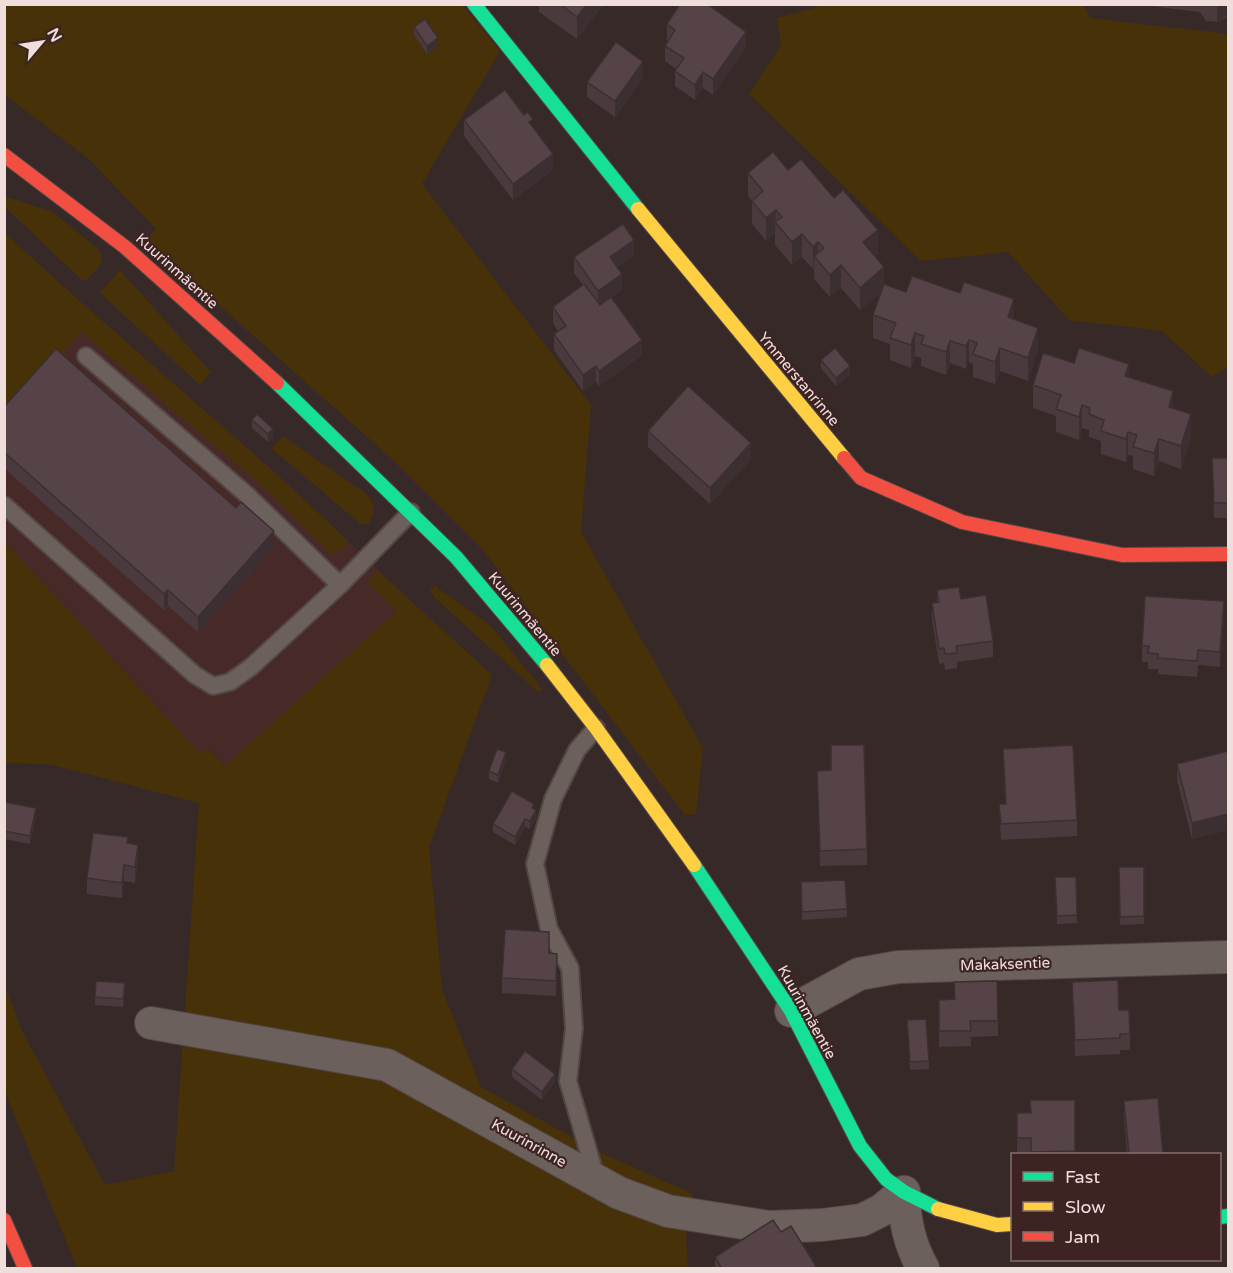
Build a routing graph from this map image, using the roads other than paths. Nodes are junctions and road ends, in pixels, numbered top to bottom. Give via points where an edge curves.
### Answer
1 (474, 4) edge
2 (4, 155) edge
3 (86, 356) dead end
4 (4, 506) edge
5 (411, 512) junction
6 (1228, 554) edge
7 (340, 585) junction
8 (596, 728) junction
9 (1228, 957) edge
10 (791, 1011) junction
11 (151, 1023) dead end
12 (597, 1181) junction
13 (904, 1192) junction
14 (4, 1220) edge
15 (1011, 1224) edge
16 (25, 1269) edge
17 (923, 1269) edge

1 - 6 main road, Ymmerstanrinne via 708,297 861,478 962,522 1122,555
2 - 5 main road, Kuurinmäentie via 125,247 269,375
3 - 7 lane via 246,494
4 - 7 lane via 195,675 213,686 230,682 251,667
5 - 7 lane
5 - 8 main road, Kuurinmäentie via 520,631
8 - 10 main road, Kuurinmäentie via 727,911
8 - 12 lane via 578,750 553,799 535,864 549,928 570,968 574,1028 568,1081
9 - 10 street, Makaksentie via 898,967 859,974
10 - 13 main road, Kuurinmäentie via 860,1146 885,1179
11 - 12 street, Kuurinrinne via 387,1065
12 - 13 street, Kuurinrinne via 668,1211 769,1227 862,1220
13 - 15 main road, Kuurinmäentie via 943,1211 997,1225
13 - 17 street via 910,1241
14 - 16 main road

